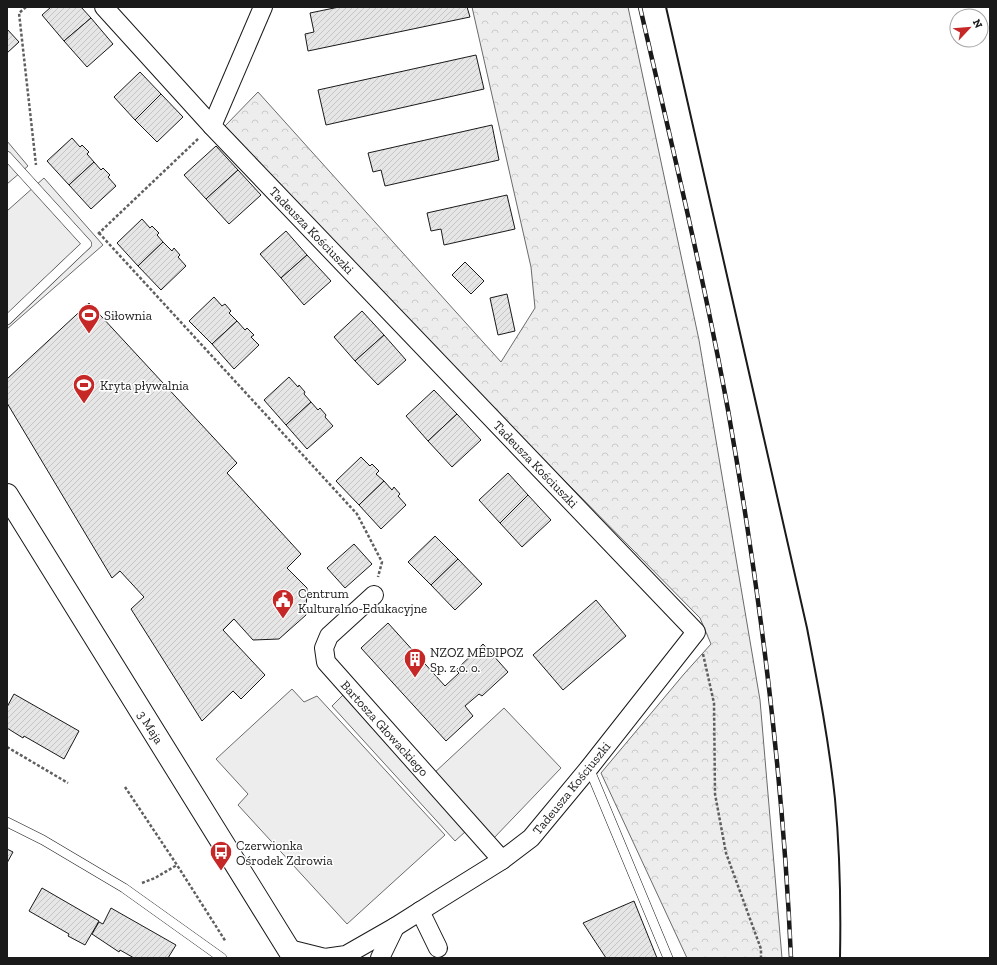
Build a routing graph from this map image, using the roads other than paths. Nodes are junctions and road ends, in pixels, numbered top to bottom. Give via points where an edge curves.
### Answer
1 (104, 7) edge
2 (263, 7) edge
3 (212, 126) junction
4 (7, 156) edge
5 (7, 320) edge
6 (7, 495) edge
7 (374, 595) road end
8 (589, 768) junction
9 (7, 822) edge
10 (502, 860) junction
11 (420, 911) junction
12 (395, 927) junction
13 (438, 948) dead end
14 (292, 954) edge
15 (222, 958) edge
16 (380, 958) edge
17 (668, 958) edge

1 - 3 street, Tadeusza Kościuszki
2 - 3 street
3 - 8 street, Tadeusza Kościuszki via 696,632
4 - 5 lane via 88,244
6 - 14 main road, 3 Maja
7 - 10 street, Bartosza Głowackiego via 329,636 324,648 326,662
8 - 10 street, Tadeusza Kościuszki via 531,838
8 - 17 lane
9 - 15 lane via 43,840 124,888
10 - 11 street, Tadeusza Kościuszki
11 - 12 street, Tadeusza Kościuszki
11 - 13 street
12 - 14 street, Tadeusza Kościuszki via 340,957
12 - 16 street

